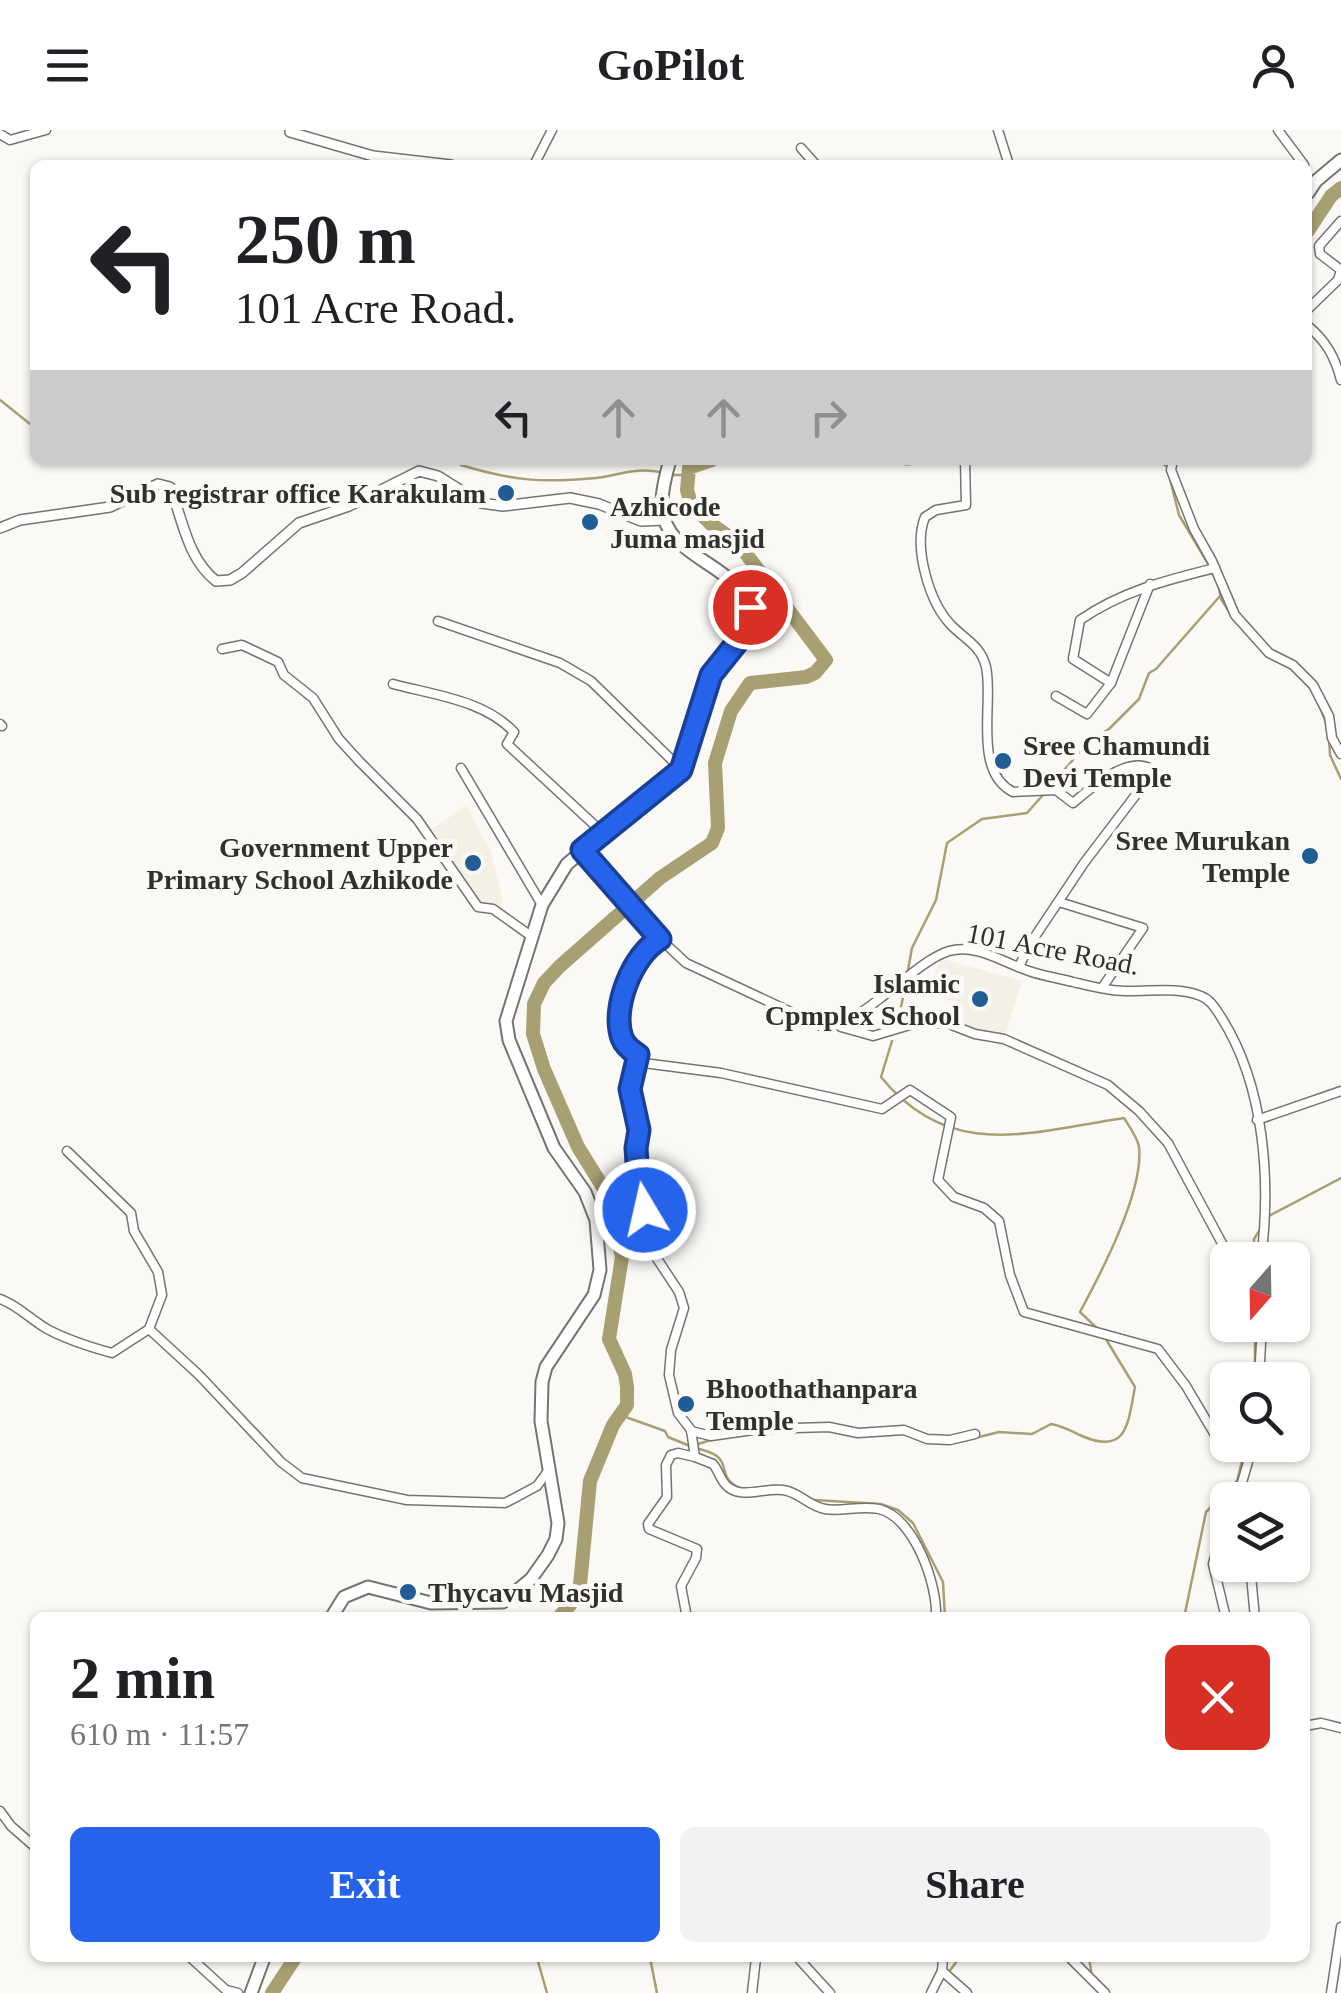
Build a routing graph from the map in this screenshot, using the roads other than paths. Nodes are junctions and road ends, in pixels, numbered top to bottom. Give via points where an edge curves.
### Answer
1 (46, 130) edge
2 (552, 130) edge
3 (998, 130) edge
4 (1278, 130) edge
5 (290, 132) edge
6 (0, 134) edge
7 (801, 148) dead end
8 (408, 160) edge
9 (537, 160) edge
10 (812, 160) edge
11 (1007, 160) edge
12 (1300, 160) edge
13 (1341, 160) edge
14 (1312, 171) edge
15 (1341, 221) edge
16 (1312, 304) edge
17 (1312, 329) edge
18 (1341, 380) edge
19 (669, 465) edge
20 (965, 465) edge
21 (1172, 465) edge
22 (666, 520) junction
23 (0, 528) edge
24 (1215, 568) junction
25 (1150, 584) junction
26 (438, 620) dead end
27 (222, 649) dead end
28 (1111, 683) junction
29 (393, 684) dead end
30 (1056, 696) dead end
31 (1340, 752) edge
32 (461, 768) dead end
33 (681, 770) junction
34 (602, 832) junction
35 (582, 850) junction
36 (1058, 902) junction
37 (542, 905) junction
38 (532, 936) junction
39 (660, 939) junction
40 (1020, 967) junction
41 (1102, 988) junction
42 (841, 1027) junction
43 (636, 1062) junction
44 (1341, 1091) edge
45 (1258, 1120) junction
46 (68, 1151) dead end
47 (1220, 1242) edge
48 (1262, 1242) edge
49 (0, 1299) edge
50 (149, 1330) junction
51 (1210, 1428) edge
52 (690, 1431) junction
53 (975, 1434) dead end
54 (693, 1450) junction
55 (548, 1470) junction
56 (1217, 1582) edge
57 (1252, 1582) edge
58 (335, 1612) edge
59 (687, 1612) edge
60 (936, 1612) edge
61 (1225, 1612) edge
62 (1254, 1612) edge
63 (1310, 1725) edge
64 (1341, 1728) edge
65 (0, 1810) edge
66 (30, 1843) edge
67 (1341, 1927) edge
68 (196, 1962) edge
69 (263, 1962) edge
70 (756, 1962) edge
71 (802, 1962) edge
72 (943, 1962) edge
73 (1074, 1962) edge
74 (942, 1971) junction
75 (238, 1993) edge
76 (251, 1993) edge
77 (752, 1993) edge
78 (830, 1993) edge
79 (931, 1993) edge
80 (967, 1993) edge
81 (1105, 1993) edge
82 (1331, 1993) edge

1 - 6 street via 10,140
2 - 9 street
3 - 11 street
4 - 12 street
5 - 8 street
7 - 10 street
13 - 14 main road
15 - 16 street via 1318,246 1340,276
17 - 18 street via 1331,351
19 - 22 main road
20 - 36 street via 966,504 925,516 920,543 928,586 985,664 997,778 1013,792 1059,790 1072,803 1117,771 1154,769
21 - 24 street
22 - 23 street via 641,522 570,498 481,503 419,471 299,523 242,573 216,581 202,570 170,487 158,484 110,507
22 - 33 main road via 678,542 727,575 751,616 711,675
24 - 25 street
24 - 31 street via 1241,623 1314,686
25 - 28 street
25 - 28 street via 1080,620 1073,659
26 - 33 street via 560,663 591,681
27 - 38 street via 242,645 278,662 313,698 339,739 417,818 478,907 493,909
28 - 30 street via 1087,714
29 - 34 street via 501,718 514,732 508,744
32 - 37 street
33 - 34 main road
34 - 35 main road
35 - 37 main road
35 - 39 street
36 - 40 street
36 - 41 street via 1143,928
37 - 38 main road
38 - 55 main road via 506,1021 509,1040 554,1148 591,1204 600,1270 594,1295 542,1382
39 - 42 street via 718,979 821,1026
39 - 43 street via 637,960 624,995 621,1036 638,1055
40 - 41 street, 101 Acre Road.
40 - 42 street, 101 Acre Road. via 974,950 952,950
41 - 45 street, 101 Acre Road. via 1206,998 1244,1062
42 - 47 street via 873,1036 920,1022 948,1024 1004,1039 1108,1085 1168,1143
43 - 51 street via 721,1072 882,1109 910,1090 951,1117 938,1180 954,1197 999,1221 1024,1312 1158,1349
43 - 52 street via 630,1089 639,1130 638,1178 652,1251 684,1308 669,1375
44 - 45 street
45 - 48 street, 101 Acre Road.
46 - 50 street via 130,1214 158,1272 162,1295
49 - 50 street via 45,1328 112,1354
50 - 55 street via 302,1478 407,1500 505,1503 537,1486
52 - 53 street via 711,1436 760,1428 904,1430 950,1440
52 - 54 street
54 - 59 street via 671,1455 667,1497 648,1524 698,1551 681,1582
54 - 60 street via 734,1491 785,1490 826,1509 895,1514 926,1568
55 - 58 main road via 556,1540 531,1579 503,1602 443,1604 368,1587 344,1597
56 - 61 street
57 - 62 street
63 - 64 street
65 - 66 street
67 - 82 street
68 - 75 street
69 - 76 main road
70 - 77 street
71 - 78 street
72 - 74 street
73 - 81 street
74 - 79 street
74 - 80 street

